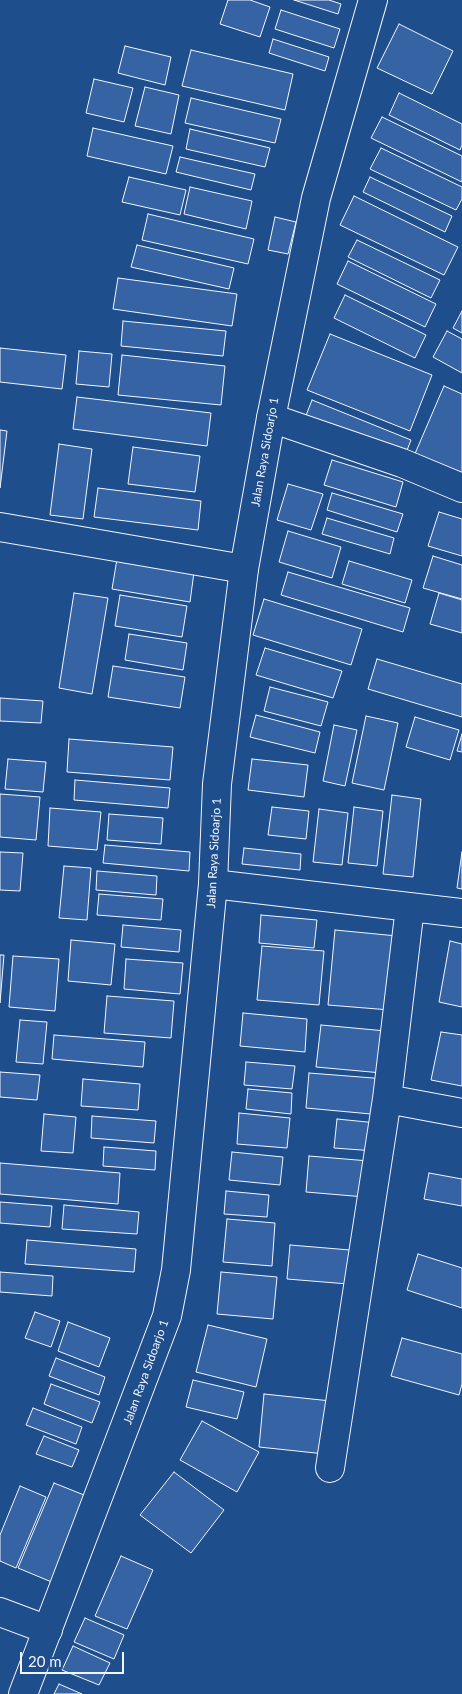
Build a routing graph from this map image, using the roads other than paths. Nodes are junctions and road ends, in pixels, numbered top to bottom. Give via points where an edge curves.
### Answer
1 (373, 0) edge
2 (271, 418) junction
3 (462, 488) edge
4 (0, 527) edge
5 (244, 569) junction
6 (213, 884) junction
7 (410, 907) junction
8 (462, 913) edge
9 (387, 1099) junction
10 (462, 1113) edge
11 (330, 1468) dead end
12 (0, 1612) edge
13 (48, 1630) junction
14 (23, 1694) edge

1 - 2 street, Jalan Raya Sidoarjo 1 via 316,198
2 - 3 street via 402,463
2 - 5 street, Jalan Raya Sidoarjo 1
4 - 5 street
5 - 6 street, Jalan Raya Sidoarjo 1 via 217,784
6 - 7 street
6 - 13 street, Jalan Raya Sidoarjo 1 via 176,1270 167,1316
7 - 8 street
7 - 9 street
9 - 10 street
9 - 11 street
12 - 13 street
13 - 14 street, Jalan Raya Sidoarjo 1

